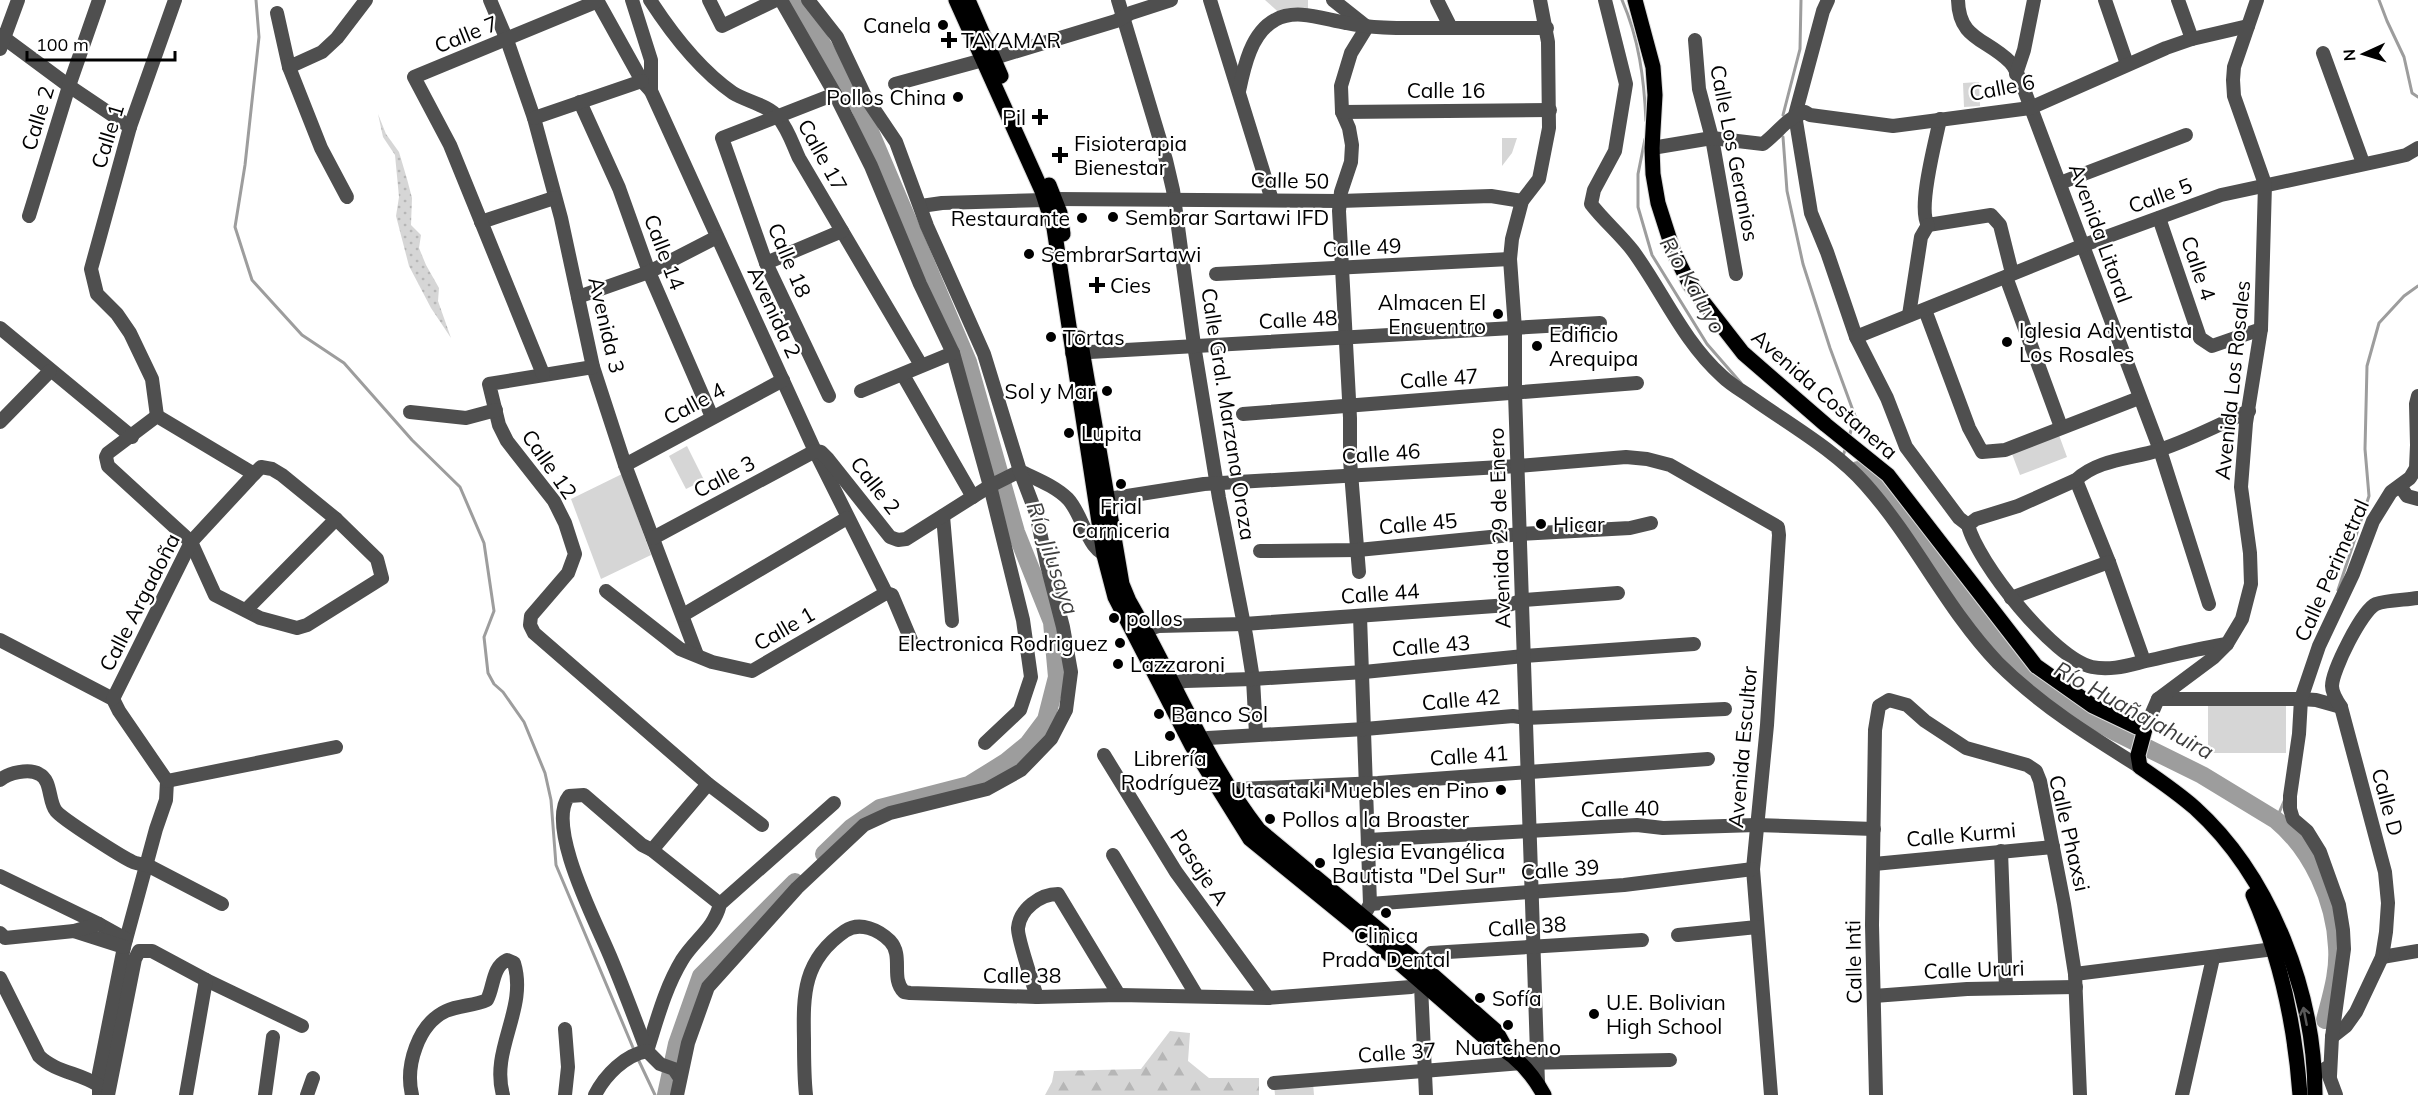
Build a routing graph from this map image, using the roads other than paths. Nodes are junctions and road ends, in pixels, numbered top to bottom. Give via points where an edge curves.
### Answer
1 (18, 0) edge
2 (99, 0) edge
3 (175, 0) edge
4 (366, 0) edge
5 (490, 0) edge
6 (632, 0) edge
7 (650, 0) edge
8 (709, 0) edge
9 (776, 0) edge
10 (781, 0) edge
11 (808, 0) edge
12 (956, 0) edge
13 (968, 0) edge
14 (1118, 0) edge
15 (1171, 0) edge
16 (1210, 0) edge
17 (1333, 0) edge
18 (1437, 0) edge
19 (1540, 0) edge
20 (1605, 0) edge
21 (1635, 0) edge
22 (1828, 0) edge
23 (1958, 0) edge
24 (2034, 0) edge
25 (2105, 0) edge
26 (2178, 0) edge
27 (2257, 0) edge
28 (598, 1) edge
29 (277, 13) dead end
30 (1123, 17) junction
31 (2247, 26) junction
32 (1367, 27) junction
33 (1451, 28) junction
34 (1547, 28) junction
35 (2192, 39) junction
36 (1, 40) edge
37 (507, 40) junction
38 (1695, 40) dead end
39 (2323, 53) dead end
40 (988, 59) junction
41 (2127, 64) junction
42 (289, 67) junction
43 (2016, 74) junction
44 (896, 84) dead end
45 (69, 86) junction
46 (647, 86) junction
47 (1239, 91) junction
48 (835, 94) junction
49 (580, 102) junction
50 (2030, 108) junction
51 (1550, 110) junction
52 (1342, 111) junction
53 (777, 116) junction
54 (1793, 116) junction
55 (534, 118) junction
56 (1940, 119) junction
57 (130, 127) junction
58 (2186, 135) dead end
59 (1712, 138) junction
60 (1652, 148) junction
61 (2418, 148) edge
62 (2363, 163) junction
63 (2060, 183) junction
64 (2265, 184) junction
65 (347, 197) dead end
66 (554, 198) junction
67 (1051, 200) junction
68 (1174, 200) junction
69 (1272, 200) junction
70 (1340, 201) junction
71 (1522, 201) junction
72 (921, 206) junction
73 (29, 216) dead end
74 (2159, 218) junction
75 (481, 222) junction
76 (1928, 225) junction
77 (842, 231) junction
78 (717, 237) junction
79 (2084, 245) junction
80 (1510, 259) junction
81 (766, 263) junction
82 (1342, 269) junction
83 (649, 272) junction
84 (1216, 274) dead end
85 (1736, 274) dead end
86 (2009, 275) junction
87 (578, 297) junction
88 (1925, 310) junction
89 (1910, 315) junction
90 (1600, 323) dead end
91 (0, 328) edge
92 (1515, 329) junction
93 (2261, 329) junction
94 (1856, 337) junction
95 (1346, 338) junction
96 (1194, 345) junction
97 (1077, 352) junction
98 (953, 353) junction
99 (921, 365) junction
100 (593, 367) junction
101 (50, 371) junction
102 (543, 374) junction
103 (903, 375) junction
104 (783, 380) junction
105 (1637, 383) dead end
106 (861, 392) dead end
107 (1515, 393) junction
108 (830, 396) dead end
109 (2418, 396) edge
110 (2139, 398) junction
111 (1349, 406) junction
112 (496, 410) junction
113 (2249, 411) junction
114 (410, 412) dead end
115 (1243, 414) dead end
116 (157, 416) junction
117 (712, 417) junction
118 (2417, 418) edge
119 (0, 422) edge
120 (2061, 427) junction
121 (132, 437) junction
122 (2160, 450) junction
123 (815, 451) junction
124 (625, 465) junction
125 (1670, 465) joint
126 (1518, 466) junction
127 (1020, 471) junction
128 (254, 474) junction
129 (1351, 476) junction
130 (2076, 480) junction
131 (998, 482) junction
132 (1217, 483) junction
133 (2400, 486) junction
134 (973, 497) junction
135 (1102, 499) junction
136 (2418, 499) edge
137 (943, 516) junction
138 (847, 518) junction
139 (336, 519) junction
140 (1651, 523) dead end
141 (1968, 525) junction
142 (1521, 534) junction
143 (653, 538) junction
144 (191, 542) junction
145 (1358, 550) junction
146 (1260, 551) dead end
147 (1110, 556) junction
148 (2109, 562) junction
149 (1359, 572) dead end
150 (606, 591) dead end
151 (886, 593) junction
152 (1618, 593) dead end
153 (2011, 598) junction
154 (2418, 598) edge
155 (1523, 600) junction
156 (2209, 604) dead end
157 (246, 609) junction
158 (683, 615) junction
159 (1360, 616) junction
160 (952, 621) dead end
161 (1244, 624) junction
162 (1141, 633) junction
163 (0, 639) edge
164 (911, 640) dead end
165 (1694, 644) dead end
166 (2228, 644) junction
167 (697, 655) junction
168 (1524, 656) junction
169 (2144, 661) junction
170 (1364, 672) junction
171 (1253, 679) junction
172 (2332, 685) junction
173 (1168, 686) junction
174 (113, 699) junction
175 (2158, 699) junction
176 (2301, 699) junction
177 (2316, 699) junction
178 (2341, 707) junction
179 (1725, 709) dead end
180 (1526, 718) junction
181 (1365, 729) junction
182 (2145, 730) junction
183 (1256, 734) junction
184 (985, 743) dead end
185 (1197, 743) junction
186 (336, 747) dead end
187 (1104, 755) dead end
188 (1708, 759) dead end
189 (2139, 761) junction
190 (1528, 772) junction
191 (2, 775) edge
192 (167, 781) junction
193 (708, 784) junction
194 (1366, 784) junction
195 (1228, 796) junction
196 (834, 803) dead end
197 (762, 825) dead end
198 (1756, 825) junction
199 (1874, 829) junction
200 (1531, 832) junction
201 (1368, 840) junction
202 (2230, 846) junction
203 (2053, 847) junction
204 (651, 850) junction
205 (2001, 851) junction
206 (1113, 855) dead end
207 (147, 864) junction
208 (1874, 864) junction
209 (1753, 870) junction
210 (0, 876) edge
211 (1532, 892) junction
212 (222, 904) dead end
213 (720, 904) junction
214 (1363, 916) junction
215 (99, 924) junction
216 (1757, 927) junction
217 (74, 931) junction
218 (0, 933) edge
219 (1678, 935) dead end
220 (1642, 940) dead end
221 (125, 943) junction
222 (1534, 946) junction
223 (2274, 949) junction
224 (2418, 951) edge
225 (2382, 957) junction
226 (2213, 958) junction
227 (1420, 972) junction
228 (0, 978) edge
229 (206, 980) junction
230 (2075, 981) junction
231 (2298, 981) junction
232 (2006, 988) junction
233 (1119, 995) junction
234 (1197, 996) junction
235 (1874, 996) junction
236 (1037, 997) junction
237 (1268, 998) junction
238 (302, 1026) dead end
239 (565, 1029) dead end
240 (273, 1037) dead end
241 (2332, 1037) junction
242 (2312, 1050) junction
243 (639, 1053) junction
244 (1670, 1060) dead end
245 (1530, 1063) junction
246 (1424, 1071) junction
247 (673, 1072) junction
248 (2330, 1076) junction
249 (313, 1078) dead end
250 (1274, 1083) dead end
251 (1541, 1089) edge
252 (101, 1092) edge
253 (186, 1095) edge
254 (265, 1095) edge
255 (307, 1095) edge
256 (412, 1095) edge
257 (503, 1095) edge
258 (565, 1095) edge
259 (595, 1095) edge
260 (677, 1095) edge
261 (806, 1095) edge
262 (1426, 1095) edge
263 (1772, 1095) edge
264 (1876, 1095) edge
265 (2080, 1095) edge
266 (2182, 1095) edge
267 (2300, 1095) edge
268 (2315, 1095) edge
269 (2336, 1095) edge

1 - 36 street
2 - 45 street, Calle 2
3 - 57 street, Calle 1
4 - 42 street via 322,52
5 - 37 street, Avenida 3
6 - 46 street via 651,60
7 - 53 street, Calle 17 via 702,66 733,92
8 - 9 street via 722,26
10 - 48 street
11 - 72 street via 837,37 865,96 896,142
12 - 40 main road
13 - 40 main road
14 - 30 street, Calle Gral. Marzana Oroza
15 - 30 street
16 - 47 street
17 - 32 street
18 - 33 street
19 - 34 street, Avenida 29 de Enero
20 - 189 street, Avenida Costanera via 1626,84 1616,151 1594,190 1591,204 1633,251 1699,353 1723,378 1831,453 1864,483 1895,519 1920,559 1998,662 2068,723
21 - 60 main road, Avenida Costanera via 1653,67
22 - 54 street
23 - 43 street, Avenida Litoral via 1968,33 2011,63
24 - 43 street
25 - 41 street
26 - 35 street
27 - 31 street, Avenida Los Rosales
28 - 37 street, Calle 7
28 - 46 street, Avenida 2
29 - 42 street
30 - 40 street
30 - 68 street, Calle Gral. Marzana Oroza via 1166,160
31 - 35 street, Calle 6
31 - 64 street, Avenida Los Rosales via 2234,67 2234,96
32 - 33 street
32 - 47 street via 1293,14 1272,21 1251,49
32 - 52 street via 1343,73
33 - 34 street
34 - 51 street, Avenida 29 de Enero
35 - 41 street, Calle 6
36 - 45 street
37 - 55 street, Avenida 3
37 - 75 street, Calle 7 via 414,77 450,145
38 - 59 street, Calle Los Geranios via 1699,89
39 - 62 street
40 - 44 street
40 - 67 main road
41 - 50 street, Calle 6
42 - 65 street via 321,148
43 - 50 street, Avenida Litoral
45 - 57 street
45 - 73 street, Calle 2
46 - 49 street
46 - 78 street, Avenida 2
47 - 69 street
48 - 53 street
48 - 98 street
49 - 55 street
49 - 83 street, Calle 14 via 619,188
50 - 56 street, Calle 6
50 - 63 street, Avenida Litoral
51 - 52 street, Calle 16
51 - 71 street, Avenida 29 de Enero via 1539,179
52 - 70 street via 1349,128 1352,162
53 - 77 street, Calle 17
53 - 81 street, Calle 18 via 722,138
54 - 56 street, Calle 6 via 1805,112 1893,126
54 - 59 street via 1763,144
54 - 94 street via 1811,213
55 - 66 street, Avenida 3
56 - 76 street via 1924,204
57 - 116 street, Calle 1 via 91,269 94,287 130,333 152,379
58 - 63 street
59 - 60 street
59 - 85 street, Calle Los Geranios
60 - 182 main road, Avenida Costanera via 1658,202 1674,253 1690,285 1729,338 1784,390 1888,475 2036,666 2093,706
61 - 62 street, Calle 5 via 2406,155
62 - 64 street, Calle 5
63 - 79 street, Avenida Litoral
64 - 74 street, Calle 5
64 - 93 street, Avenida Los Rosales
66 - 75 street
66 - 87 street, Avenida 3
67 - 68 street, Calle 50
67 - 72 street, Calle 50
67 - 97 main road
68 - 69 street, Calle 50
68 - 96 street, Calle Gral. Marzana Oroza
69 - 70 street, Calle 50
70 - 71 street, Calle 50 via 1491,196
70 - 82 street
71 - 80 street, Avenida 29 de Enero
72 - 127 street via 984,354
74 - 79 street, Calle 5
74 - 93 street, Calle 4 via 2200,338 2212,346
75 - 102 street
76 - 86 street via 1991,215 2000,225
76 - 89 street via 1921,237
77 - 81 street
77 - 99 street, Calle 17
78 - 83 street
78 - 104 street, Avenida 2
79 - 86 street, Calle 5
79 - 110 street, Avenida Litoral
80 - 82 street, Calle 49
80 - 92 street, Avenida 29 de Enero
81 - 108 street, Calle 18
82 - 84 street, Calle 49
82 - 95 street
83 - 87 street
83 - 117 street, Calle 14
86 - 88 street, Calle 5
86 - 120 street
87 - 100 street, Avenida 3
88 - 89 street, Calle 5
88 - 120 street via 1969,428 1982,452 2005,450
89 - 94 street, Calle 5
90 - 92 street, Calle 48
91 - 101 street
92 - 95 street, Calle 48
92 - 107 street, Avenida 29 de Enero
93 - 113 street, Avenida Los Rosales
94 - 141 street via 1906,447
95 - 96 street, Calle 48
95 - 111 street
96 - 97 street, Calle 48
96 - 132 street, Calle Gral. Marzana Oroza
97 - 135 main road
98 - 99 street
98 - 131 street
99 - 103 street
100 - 102 street
100 - 124 street, Avenida 3
101 - 119 street
101 - 121 street
102 - 112 street, Calle 12 via 489,384
103 - 106 street
103 - 134 street
104 - 117 street, Calle 4
104 - 123 street, Avenida 2
105 - 107 street, Calle 47
107 - 111 street, Calle 47
107 - 126 street, Avenida 29 de Enero
109 - 118 street, Calle Perimetral
110 - 120 street
110 - 122 street, Avenida Litoral
111 - 115 street, Calle 47
111 - 129 street
112 - 114 street via 466,418
112 - 193 street, Calle 12 via 507,441 554,501 575,554 572,568 531,616 530,626
113 - 122 street
113 - 166 street, Avenida Los Rosales via 2241,487 2251,584 2242,619
116 - 121 street
116 - 128 street
117 - 124 street, Calle 4
118 - 133 street, Calle Perimetral via 2416,468
121 - 144 street via 108,453 108,466
122 - 130 street via 2097,466
122 - 156 street, Avenida Litoral
123 - 137 street, Calle 2 via 828,459 890,537 906,539
123 - 138 street, Avenida 2
123 - 143 street, Calle 3
124 - 143 street, Avenida 3
125 - 126 street, Calle 46 via 1626,457
125 - 198 street, Avenida Escultor via 1778,527 1767,725
126 - 129 street, Calle 46
126 - 142 street, Avenida 29 de Enero
127 - 131 street, Calle 2
127 - 147 street via 1067,498 1076,508 1094,548
127 - 247 street via 1036,513 1071,672 1066,710 1051,739 1021,770 987,789 890,813 864,825 796,888 708,987
128 - 139 street via 261,467 272,469
128 - 144 street, Calle Argadoña
129 - 132 street, Calle 46
129 - 145 street
130 - 141 street
130 - 148 street
131 - 134 street, Calle 2
131 - 184 street via 1031,677 1020,710
132 - 135 street, Calle 46
132 - 161 street, Calle Gral. Marzana Oroza
133 - 136 street via 2408,496
133 - 176 street, Calle Perimetral via 2373,521 2319,646
134 - 137 street, Calle 2
135 - 147 main road
137 - 160 street
138 - 151 street, Avenida 2
138 - 158 street, Calle 2
139 - 157 street
139 - 157 street via 377,559 382,578 302,627 260,618
140 - 142 street, Calle 45 via 1630,528
141 - 153 street
142 - 145 street, Calle 45
142 - 155 street, Avenida 29 de Enero
143 - 158 street, Avenida 3
144 - 157 street via 215,595
144 - 174 street, Calle Argadoña
145 - 146 street, Calle 45
145 - 149 street
147 - 162 main road via 1114,597
148 - 153 street
148 - 169 street
150 - 167 street, Calle 1 via 680,649
151 - 164 street, Avenida 2 via 892,595
151 - 167 street, Calle 1 via 752,671
152 - 155 street, Calle 44
153 - 169 street via 2060,649 2091,667 2112,669
154 - 172 street via 2375,604 2367,611 2357,624
155 - 159 street, Calle 44
155 - 168 street, Avenida 29 de Enero
158 - 167 street, Avenida 3
159 - 161 street, Calle 44
159 - 170 street
161 - 162 street, Calle 44 via 1158,627
161 - 171 street, Calle Gral. Marzana Oroza
162 - 173 main road
163 - 174 street
165 - 168 street, Calle 43
166 - 169 street
166 - 175 street, Avenida Los Rosales
168 - 170 street, Calle 43
168 - 180 street, Avenida 29 de Enero
170 - 171 street, Calle 43
170 - 181 street
171 - 173 street, Calle 43 via 1185,681
171 - 183 street, Calle Gral. Marzana Oroza
172 - 177 street
172 - 178 street, Calle D
173 - 185 main road
174 - 192 street
175 - 176 street
175 - 182 street, Avenida Los Rosales
176 - 177 street
176 - 241 street, Calle Perimetral via 2290,809 2293,819 2307,831 2320,852 2342,921 2344,949
177 - 178 street
178 - 225 street, Calle D via 2385,872 2388,903
179 - 180 street, Calle 42
180 - 181 street, Calle 42
180 - 190 street, Avenida 29 de Enero
181 - 183 street, Calle 42
181 - 194 street
182 - 189 main road, Avenida Los Rosales
183 - 185 street, Calle 42 via 1208,738
185 - 195 main road
186 - 192 street
187 - 237 street, Pasaje A via 1176,872
188 - 190 street, Calle 41
189 - 202 main road, Avenida Costanera via 2195,808
190 - 194 street, Calle 41
190 - 200 street, Avenida 29 de Enero
191 - 207 street via 39,773 45,778 57,813 134,862
192 - 207 street via 166,800
193 - 197 street
193 - 204 street
194 - 195 street, Calle 41 via 1239,789
194 - 201 street
195 - 214 main road via 1267,838
196 - 213 street
198 - 199 street, Calle 40
198 - 200 street, Calle 40 via 1637,825
198 - 209 street, Avenida Escultor
199 - 203 street, Calle Phaxsi via 1877,715 1879,706 1889,700 1907,705 1966,748 2036,771
199 - 208 street, Calle Inti
200 - 201 street, Calle 40
200 - 211 street, Avenida 29 de Enero
201 - 214 street
202 - 223 main road, Avenida Costanera
202 - 231 main road, Avenida Costanera via 2269,906
203 - 205 street, Calle Kurmi
203 - 230 street, Calle Phaxsi
204 - 213 street
204 - 243 street via 584,795 569,796 564,803 562,824 577,876
205 - 208 street, Calle Kurmi
205 - 232 street
206 - 234 street
207 - 212 street
207 - 221 street
208 - 235 street, Calle Inti
209 - 211 street, Calle 39
209 - 216 street, Avenida Escultor
210 - 215 street
211 - 214 street, Calle 39
211 - 222 street, Avenida 29 de Enero
213 - 243 street via 716,919 693,945 668,986
214 - 227 main road
215 - 217 street
215 - 221 street
216 - 219 street
216 - 263 street, Avenida Escultor
217 - 218 street via 5,938
217 - 221 street
220 - 222 street, Calle 38
221 - 252 street
222 - 227 street, Calle 38 via 1431,953
222 - 245 street, Avenida 29 de Enero
223 - 226 street, Calle Ururi
223 - 231 main road via 2287,958
223 - 267 main road, Avenida Costanera via 2294,1035
224 - 225 street
225 - 241 street, Calle D via 2356,1012
226 - 230 street, Calle Ururi
226 - 266 street
227 - 237 street, Calle 38 via 1411,987
227 - 245 main road via 1496,1031 1506,1049
227 - 246 street
228 - 252 street via 39,1056 47,1064 86,1077
229 - 238 street
229 - 252 street via 152,951 139,951
229 - 253 street
230 - 232 street, Calle Ururi
230 - 265 street, Calle Phaxsi
242 -> 231 main road, Avenida Costanera
232 - 235 street, Calle Ururi
233 - 234 street, Calle 38
233 - 236 street, Calle 38
233 - 236 street via 1058,894 1048,894 1024,912 1018,929
234 - 237 street, Calle 38
235 - 264 street, Calle Inti
236 - 261 street, Calle 38 via 904,992 897,981 896,950 891,942 864,927 847,930 813,963 806,984
239 - 258 street
240 - 254 street
241 - 248 street, Calle Perimetral
242 - 248 street, Avenida Costanera
242 - 268 main road, Avenida Costanera
243 - 247 street
243 - 259 street via 604,1080
244 - 245 street, Calle 37
245 - 246 street, Calle 37
245 - 251 main road
246 - 250 street, Calle 37
246 - 262 street
247 - 260 street
248 - 269 street, Avenida Costanera
249 - 255 street
256 - 257 street via 412,1056 434,1018 448,1010 487,1000 497,969 507,960 516,968 517,994 499,1066

